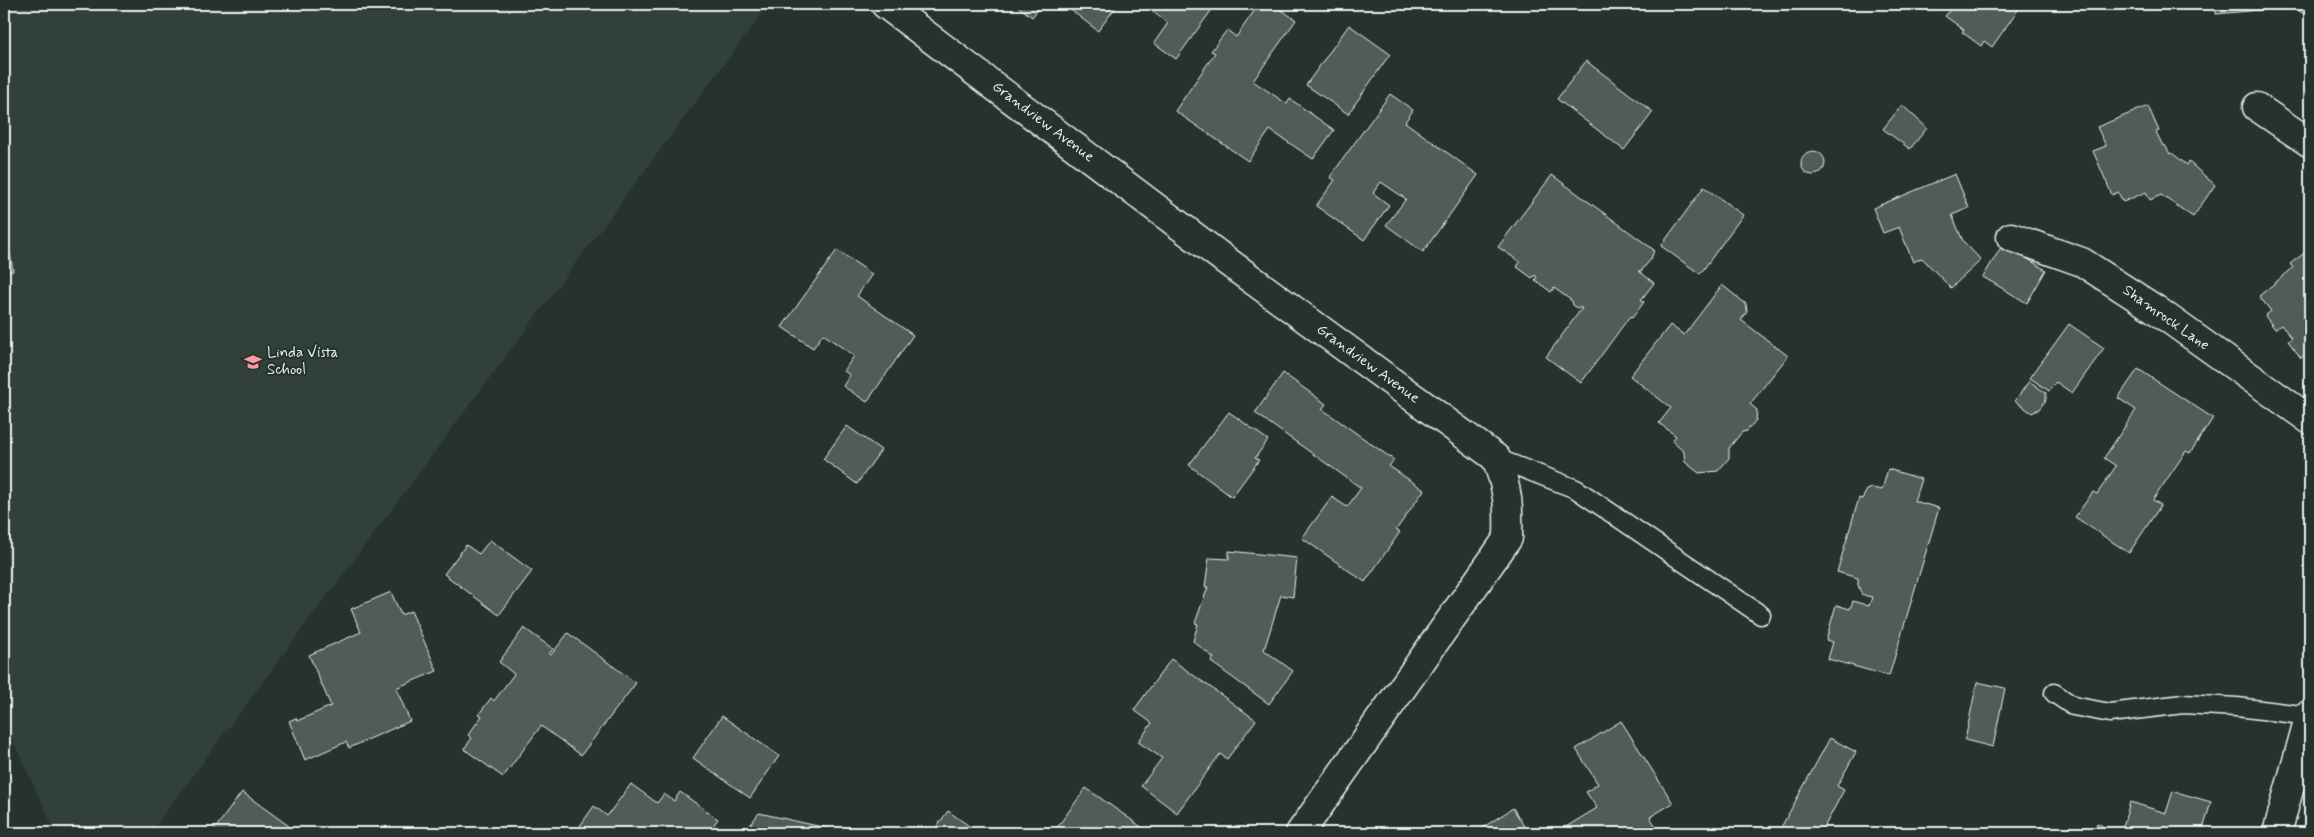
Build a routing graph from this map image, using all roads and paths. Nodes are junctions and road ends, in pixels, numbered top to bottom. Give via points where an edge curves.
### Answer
1 (886, 4) edge
2 (2257, 107) dead end
3 (2310, 143) edge
4 (2011, 237) dead end
5 (2310, 420) edge
6 (1496, 458) junction
7 (1761, 615) dead end
8 (2054, 692) dead end
9 (2310, 715) edge
10 (1300, 833) edge
11 (2277, 833) edge

1 - 6 street, Grandview Avenue via 1228,262
2 - 3 street
4 - 5 street, Shamrock Lane via 2082,262 2155,308
6 - 7 lane via 1576,489
6 - 10 street via 1507,485 1508,538
8 - 9 lane via 2073,706 2110,714 2183,704
9 - 11 street

